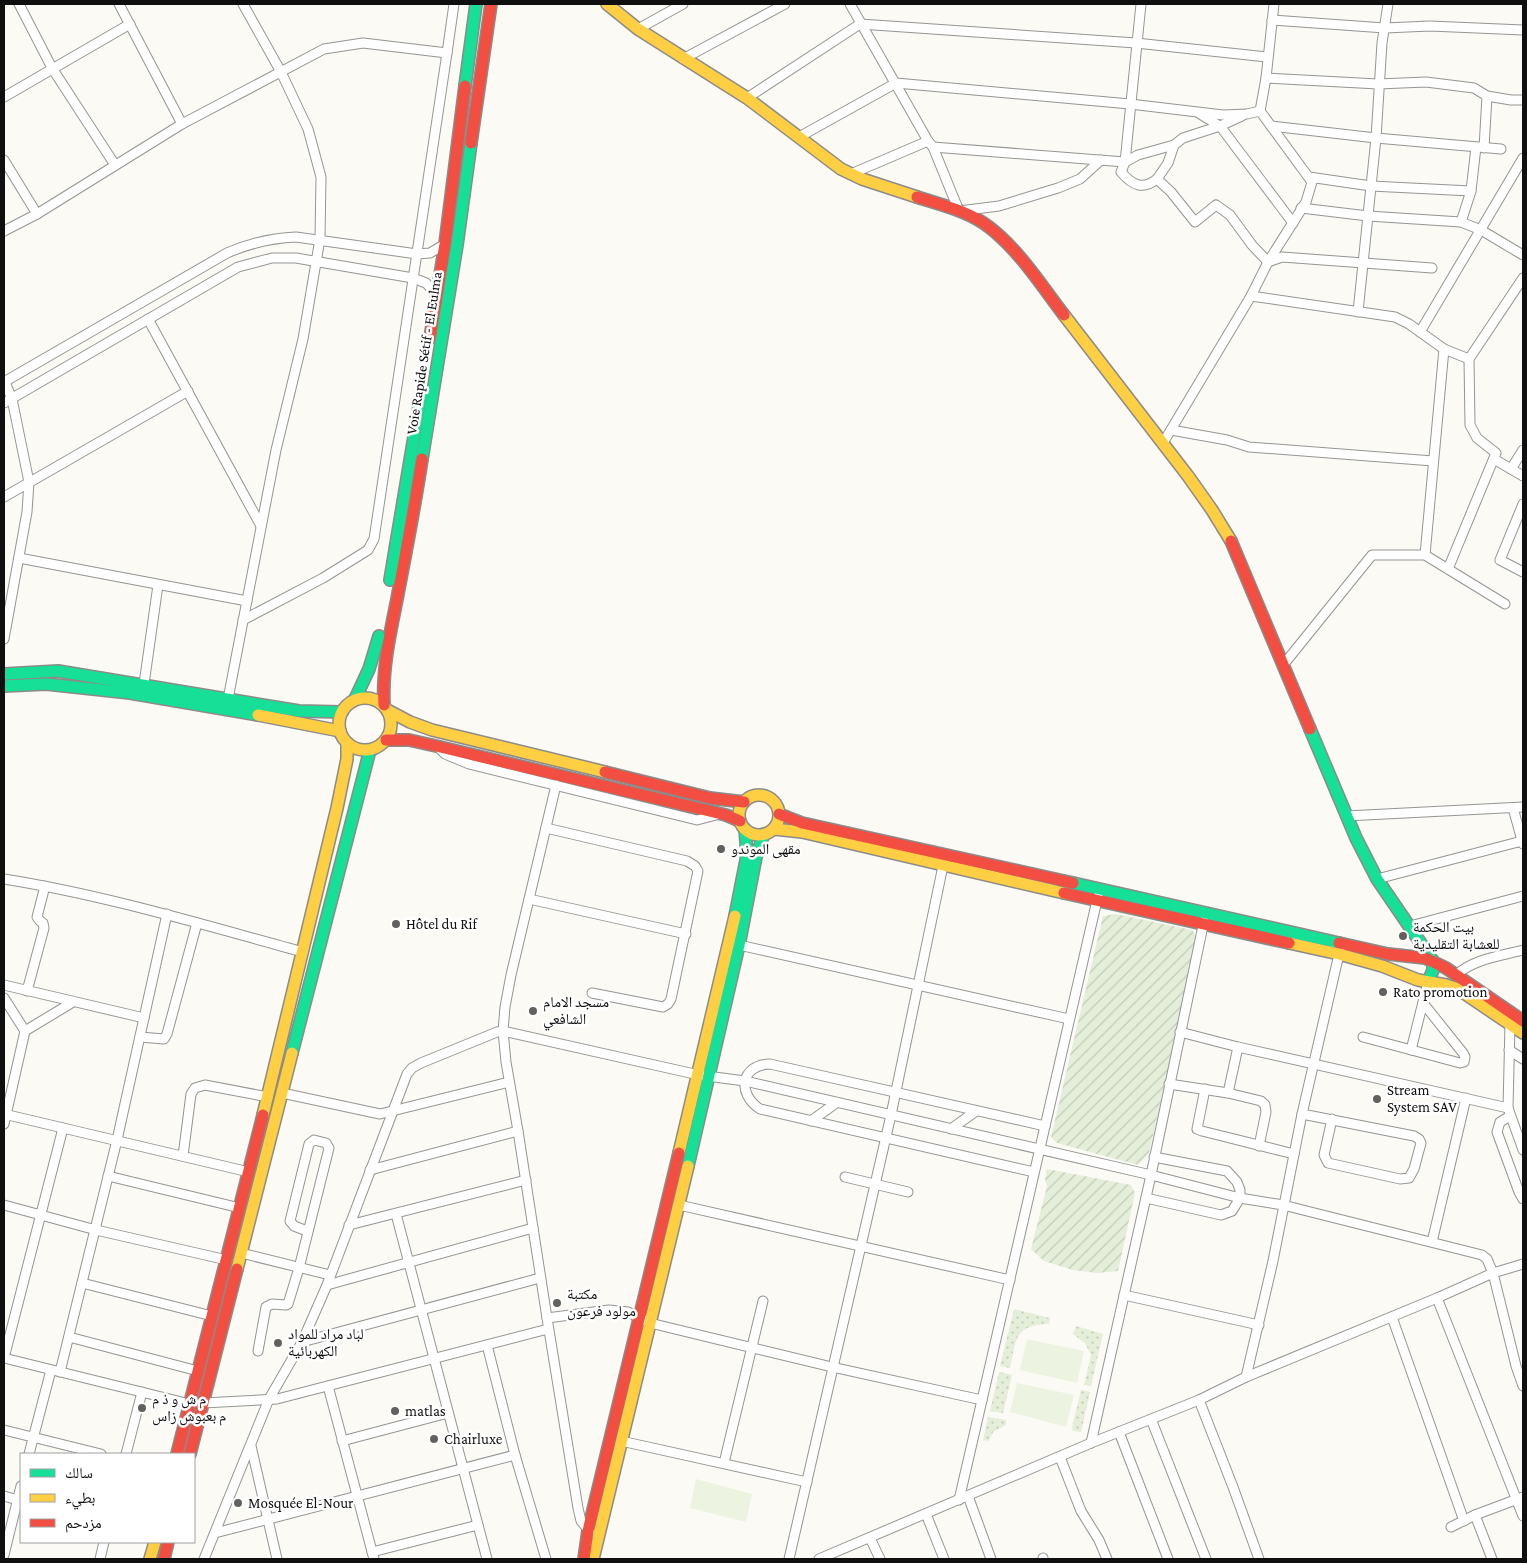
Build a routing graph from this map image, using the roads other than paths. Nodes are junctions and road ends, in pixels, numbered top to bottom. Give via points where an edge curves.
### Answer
1 (19, 4) edge
2 (119, 4) edge
3 (243, 4) edge
4 (454, 4) edge
5 (476, 4) edge
6 (491, 4) edge
7 (607, 4) edge
8 (683, 4) edge
9 (785, 4) edge
10 (850, 4) edge
11 (1141, 4) edge
12 (1274, 4) edge
13 (1388, 4) edge
14 (1272, 20) junction
15 (130, 24) junction
16 (860, 24) junction
17 (1385, 28) junction
18 (638, 29) junction
19 (1523, 30) edge
20 (1136, 43) junction
21 (447, 53) junction
22 (1267, 57) junction
23 (683, 59) junction
24 (52, 68) junction
25 (281, 72) junction
26 (1266, 78) junction
27 (896, 83) junction
28 (1378, 84) junction
29 (1487, 96) junction
30 (4, 97) edge
31 (747, 98) junction
32 (1523, 100) edge
33 (1130, 104) junction
34 (1195, 111) junction
35 (1260, 111) junction
36 (1247, 114) junction
37 (182, 124) junction
38 (1220, 126) junction
39 (1271, 126) junction
40 (799, 137) junction
41 (1376, 138) junction
42 (931, 144) junction
43 (1174, 145) junction
44 (1480, 148) junction
45 (1501, 149) dead end
46 (1523, 158) edge
47 (4, 160) edge
48 (1101, 160) junction
49 (1125, 162) junction
50 (114, 165) junction
51 (852, 174) junction
52 (1309, 177) junction
53 (1157, 179) junction
54 (1370, 186) junction
55 (1471, 191) junction
56 (1301, 208) junction
57 (959, 211) junction
58 (37, 214) junction
59 (1368, 216) junction
60 (1461, 222) junction
61 (1293, 223) junction
62 (1481, 230) junction
63 (4, 231) edge
64 (320, 239) junction
65 (446, 244) junction
66 (417, 254) junction
67 (1523, 255) edge
68 (317, 261) junction
69 (1268, 262) junction
70 (1363, 263) junction
71 (1432, 268) dead end
72 (413, 278) junction
73 (1523, 278) edge
74 (437, 295) junction
75 (1251, 296) junction
76 (1358, 312) junction
77 (148, 319) junction
78 (1420, 332) junction
79 (1444, 349) junction
80 (427, 354) dead end
81 (1469, 359) junction
82 (4, 381) edge
83 (422, 384) dead end
84 (188, 391) junction
85 (8, 401) edge
86 (1171, 430) junction
87 (1163, 443) junction
88 (1523, 450) edge
89 (1494, 459) junction
90 (1434, 461) junction
91 (1511, 469) junction
92 (1523, 476) edge
93 (29, 482) junction
94 (4, 496) edge
95 (1523, 504) edge
96 (261, 526) junction
97 (1424, 555) junction
98 (19, 558) junction
99 (1448, 569) junction
100 (1523, 572) edge
101 (158, 586) junction
102 (247, 602) junction
103 (1505, 604) dead end
104 (243, 620) junction
105 (4, 639) edge
106 (1284, 664) junction
107 (4, 674) edge
108 (144, 684) junction
109 (4, 686) edge
110 (228, 698) junction
111 (355, 699) junction
112 (386, 708) junction
113 (342, 712) junction
114 (340, 731) junction
115 (386, 740) junction
116 (347, 743) junction
117 (436, 746) junction
118 (370, 750) junction
119 (556, 785) junction
120 (744, 802) junction
121 (1523, 807) edge
122 (1513, 808) junction
123 (721, 814) junction
124 (779, 814) junction
125 (1346, 816) junction
126 (743, 825) junction
127 (546, 828) junction
128 (769, 832) junction
129 (1523, 842) edge
130 (945, 859) junction
131 (1377, 878) junction
132 (4, 879) edge
133 (45, 886) junction
134 (1099, 888) junction
135 (1523, 896) edge
136 (529, 899) junction
137 (1097, 901) junction
138 (1206, 912) junction
139 (167, 914) junction
140 (197, 923) junction
141 (1204, 924) junction
142 (1410, 926) junction
143 (686, 934) junction
144 (739, 945) junction
145 (1340, 949) junction
146 (1523, 950) edge
147 (303, 952) junction
148 (1415, 956) junction
149 (1433, 961) junction
150 (1456, 975) junction
151 (1409, 977) junction
152 (1428, 982) junction
153 (4, 985) edge
154 (918, 985) junction
155 (1466, 988) junction
156 (27, 991) junction
157 (592, 993) dead end
158 (4, 998) edge
159 (73, 1002) junction
160 (1423, 1003) junction
161 (144, 1018) junction
162 (1069, 1019) junction
163 (1523, 1021) edge
164 (1510, 1024) junction
165 (25, 1031) junction
166 (503, 1031) junction
167 (1180, 1032) junction
168 (1523, 1033) edge
169 (140, 1037) junction
170 (1363, 1037) dead end
171 (1238, 1046) junction
172 (1411, 1050) junction
173 (1509, 1050) junction
174 (1523, 1059) edge
175 (1315, 1064) junction
176 (704, 1076) junction
177 (509, 1082) junction
178 (745, 1082) junction
179 (1169, 1084) junction
180 (1205, 1089) junction
181 (282, 1092) junction
182 (896, 1092) junction
183 (1228, 1093) junction
184 (268, 1097) junction
185 (1466, 1098) junction
186 (836, 1102) junction
187 (976, 1111) junction
188 (392, 1112) junction
189 (1509, 1112) junction
190 (1302, 1114) junction
191 (891, 1115) junction
192 (4, 1118) edge
193 (1332, 1119) junction
194 (811, 1120) junction
195 (1045, 1126) junction
196 (63, 1128) junction
197 (951, 1129) junction
198 (518, 1131) junction
199 (886, 1138) junction
200 (117, 1140) junction
201 (1259, 1146) junction
202 (1039, 1150) junction
203 (1523, 1150) edge
204 (1294, 1154) junction
205 (183, 1156) junction
206 (1154, 1157) junction
207 (370, 1170) junction
208 (250, 1172) junction
209 (1034, 1172) junction
210 (1151, 1175) junction
211 (108, 1176) junction
212 (845, 1177) dead end
213 (526, 1180) junction
214 (875, 1184) junction
215 (908, 1192) dead end
216 (1146, 1198) junction
217 (1240, 1198) junction
218 (1523, 1199) edge
219 (4, 1205) edge
220 (679, 1205) junction
221 (1283, 1205) junction
222 (240, 1208) junction
223 (396, 1214) junction
224 (40, 1215) junction
225 (349, 1225) junction
226 (533, 1228) junction
227 (96, 1230) junction
228 (307, 1231) junction
229 (1432, 1242) junction
230 (861, 1245) junction
231 (241, 1253) junction
232 (227, 1260) junction
233 (409, 1262) junction
234 (1523, 1264) edge
235 (299, 1268) junction
236 (1493, 1273) junction
237 (330, 1275) junction
238 (540, 1278) junction
239 (1010, 1280) junction
240 (82, 1284) junction
241 (326, 1285) junction
242 (1124, 1295) junction
243 (1438, 1298) junction
244 (763, 1301) dead end
245 (422, 1310) junction
246 (212, 1316) junction
247 (1392, 1317) junction
248 (546, 1318) junction
249 (645, 1320) junction
250 (1259, 1326) junction
251 (548, 1329) junction
252 (69, 1337) junction
253 (302, 1342) junction
254 (487, 1345) junction
255 (751, 1346) junction
256 (258, 1351) dead end
257 (4, 1358) edge
258 (434, 1358) junction
259 (832, 1367) junction
260 (55, 1371) junction
261 (198, 1371) junction
262 (1246, 1377) junction
263 (328, 1386) junction
264 (1523, 1386) edge
265 (142, 1392) junction
266 (269, 1400) junction
267 (982, 1400) junction
268 (1199, 1400) junction
269 (203, 1403) junction
270 (190, 1404) junction
271 (448, 1413) junction
272 (1151, 1419) junction
273 (4, 1430) edge
274 (1119, 1432) junction
275 (33, 1438) junction
276 (342, 1441) junction
277 (620, 1441) junction
278 (1091, 1443) junction
279 (250, 1446) junction
280 (29, 1453) edge
281 (97, 1453) edge
282 (126, 1453) edge
283 (177, 1453) edge
284 (190, 1453) edge
285 (515, 1455) junction
286 (1060, 1457) junction
287 (724, 1463) junction
288 (463, 1469) junction
289 (806, 1482) junction
290 (4, 1496) edge
291 (357, 1496) junction
292 (964, 1498) junction
293 (1520, 1499) edge
294 (20, 1500) edge
295 (926, 1514) junction
296 (1476, 1515) junction
297 (1523, 1516) edge
298 (266, 1519) junction
299 (1464, 1521) junction
300 (478, 1524) junction
301 (1450, 1527) dead end
302 (215, 1532) junction
303 (592, 1535) junction
304 (870, 1538) junction
305 (104, 1543) edge
306 (155, 1543) edge
307 (168, 1543) edge
308 (4, 1555) edge
309 (373, 1556) edge
310 (100, 1559) edge
311 (150, 1559) edge
312 (164, 1559) edge
313 (204, 1559) edge
314 (277, 1559) edge
315 (487, 1559) edge
316 (546, 1559) edge
317 (584, 1559) edge
318 (593, 1559) edge
319 (789, 1559) edge
320 (819, 1559) edge
321 (880, 1559) edge
322 (944, 1559) edge
323 (991, 1559) edge
324 (1106, 1559) edge
325 (1168, 1559) edge
326 (1206, 1559) edge
327 (1259, 1559) edge
328 (1492, 1559) edge

1 - 24 street
2 - 15 street
3 - 25 street
4 - 21 street
5 - 65 main road, Voie Rapide Sétif - El Eulma
6 - 112 main road, Voie Rapide Sétif - El Eulma via 416,501 385,662 383,690
7 - 18 main road
8 - 18 street
9 - 23 street
10 - 16 street
11 - 20 street
12 - 14 street
13 - 17 street
14 - 17 street
14 - 22 street
15 - 24 street
15 - 37 street
16 - 20 street
16 - 27 street
16 - 31 street
17 - 19 street via 1430,26
17 - 28 street
18 - 23 main road
20 - 22 street
20 - 33 street
21 - 25 street via 363,43 324,49
21 - 66 street
22 - 26 street
23 - 31 main road
24 - 30 street
24 - 50 street
25 - 37 street
25 - 64 street via 308,129 321,177
26 - 28 street
26 - 35 street
27 - 33 street
27 - 40 street
27 - 42 street
28 - 29 street via 1426,82 1474,88
28 - 41 street
29 - 32 street
29 - 44 street
31 - 40 main road
33 - 34 street
33 - 49 street
34 - 36 street
34 - 38 street
35 - 36 street
35 - 39 street
36 - 38 street
37 - 50 street
38 - 43 street via 1183,138
38 - 61 street
39 - 41 street
39 - 52 street
40 - 51 main road
41 - 44 street
41 - 54 street
42 - 48 street
42 - 51 street
42 - 57 street
43 - 49 street
43 - 53 street via 1168,163
44 - 45 street
44 - 55 street
46 - 62 street
47 - 58 street
48 - 49 street
48 - 57 street via 1080,179 1058,188 999,206
49 - 53 street via 1121,172 1140,186 1148,186
50 - 58 street
51 - 57 main road
52 - 54 street
52 - 56 street via 1311,191
53 - 69 street via 1195,222 1216,205 1230,215
54 - 55 street
54 - 59 street
55 - 60 street
56 - 59 street
56 - 61 street
57 - 87 main road via 988,226 1012,248
58 - 63 street
59 - 60 street
59 - 70 street
60 - 62 street
61 - 69 street
62 - 67 street
62 - 78 street
64 - 66 street
64 - 68 street
64 - 82 street via 296,237 240,247
65 - 66 street
65 - 74 main road, Voie Rapide Sétif - El Eulma
66 - 72 street
68 - 72 street
68 - 77 street via 284,257 249,263
68 - 96 street
69 - 70 street via 1282,257
69 - 75 street
70 - 71 street
70 - 76 street
72 - 74 street via 426,284
72 - 104 street via 374,540 368,550 323,578
73 - 81 street
74 - 80 main road, Voie Rapide Sétif - El Eulma
75 - 76 street
75 - 86 street
76 - 78 street via 1395,317
77 - 84 street
77 - 85 street
78 - 79 street
79 - 81 street
79 - 90 street
81 - 89 street via 1470,425 1477,438 1496,453
82 - 85 street
83 - 111 main road, Voie Rapide Sétif - El Eulma via 375,656
84 - 93 street
84 - 96 street
85 - 93 street
86 - 87 street
86 - 90 street via 1250,447
87 - 106 main road via 1224,528
88 - 91 street
89 - 91 street
89 - 99 street
90 - 97 street
91 - 92 street
93 - 94 street
93 - 98 street
95 - 100 street via 1500,560
96 - 102 street
97 - 99 street
97 - 106 street via 1372,555
98 - 101 street
98 - 105 street
99 - 103 street
101 - 102 street
101 - 108 street
102 - 104 street
104 - 110 street
106 - 125 main road
107 - 108 main road via 58,671
108 - 110 main road
109 - 114 main road via 46,684 130,693
110 - 113 main road via 299,711
111 - 112 main road via 371,698
111 - 113 main road
112 - 115 main road via 392,726
112 - 120 main road via 432,730 710,798
113 - 114 main road
114 - 116 main road
115 - 117 main road via 409,740
115 - 118 main road
116 - 118 main road via 354,748
116 - 147 main road via 339,800
117 - 119 street via 445,754 469,764
117 - 123 main road
118 - 181 main road
119 - 123 street via 697,820
119 - 127 street
120 - 124 main road via 756,796 767,797
120 - 126 main road via 740,811
121 - 122 street
122 - 125 street
122 - 129 street
123 - 126 main road
124 - 128 main road
124 - 130 main road via 802,823
125 - 131 main road
126 - 128 main road via 754,834
126 - 176 main road via 748,850
127 - 136 street
127 - 143 street via 687,861 695,866 698,871
128 - 130 main road via 802,832
128 - 144 main road via 756,857
129 - 131 street
130 - 134 main road
130 - 137 main road
130 - 154 street
131 - 142 main road
132 - 133 street
133 - 139 street
133 - 156 street via 37,916 44,928
134 - 137 street
134 - 138 main road
135 - 142 street
136 - 143 street
136 - 166 street via 505,1007
137 - 141 main road
137 - 162 street
138 - 141 street
138 - 145 main road
139 - 140 street
139 - 161 street
140 - 147 street
140 - 169 street via 167,1034 158,1040
141 - 145 main road
141 - 167 street
142 - 149 main road
143 - 157 street via 668,1004 663,1007
144 - 154 street
144 - 176 main road
145 - 148 main road
145 - 151 main road
145 - 175 street
146 - 150 street via 1476,962
147 - 184 main road
148 - 149 main road
148 - 151 main road
149 - 150 main road
149 - 152 main road
150 - 155 main road
151 - 152 main road
152 - 155 main road
152 - 160 street
153 - 156 street
154 - 162 street
154 - 182 street
155 - 163 main road
155 - 164 main road
156 - 159 street
158 - 165 street
159 - 161 street
159 - 165 street
160 - 172 street
160 - 172 street via 1463,1053 1465,1060 1460,1063
161 - 169 street
162 - 195 street
164 - 168 main road
164 - 173 street
165 - 192 street
166 - 176 street
166 - 177 street
166 - 188 street via 412,1068
167 - 171 street
167 - 179 street
169 - 200 street
170 - 172 street
171 - 175 street
171 - 183 street
173 - 174 street
173 - 189 street
175 - 185 street
175 - 190 street
176 - 178 street
176 - 220 main road
176 - 249 main road
177 - 188 street
177 - 198 street
178 - 182 street via 750,1071 762,1064 770,1064
178 - 186 street
178 - 194 street via 747,1098 760,1109
179 - 180 street
179 - 206 street
180 - 183 street
180 - 201 street via 1197,1129
181 - 188 street via 380,1114
181 - 231 main road
182 - 187 street
182 - 191 street
183 - 201 street via 1258,1100 1265,1105
184 - 205 street via 205,1085 194,1088
184 - 208 main road
185 - 189 street
185 - 229 street
186 - 191 street
186 - 194 street
187 - 195 street
187 - 197 street
188 - 207 street
189 - 203 street
189 - 218 street via 1500,1122 1497,1132
190 - 193 street
190 - 204 street
191 - 197 street
191 - 199 street
192 - 196 street
193 - 193 street via 1324,1155 1328,1162 1400,1179 1409,1178 1421,1143 1419,1139
194 - 199 street
195 - 202 street
196 - 200 street
196 - 224 street
197 - 202 street
198 - 207 street
198 - 213 street
199 - 209 street
199 - 214 street
200 - 205 street
200 - 211 street
201 - 204 street
202 - 209 street
202 - 210 street
204 - 221 street
205 - 208 street
206 - 210 street
206 - 217 street via 1227,1171 1238,1182
207 - 225 street
208 - 222 main road
209 - 239 street
210 - 216 street
210 - 217 street
211 - 222 street
211 - 227 street
212 - 214 street
213 - 223 street
213 - 226 street
214 - 215 street
214 - 230 street
216 - 217 street via 1221,1214 1232,1211
216 - 242 street
217 - 221 street
219 - 224 street
220 - 230 street
220 - 249 main road
221 - 229 street
221 - 250 street
222 - 232 main road
223 - 225 street
223 - 233 street
224 - 227 street
224 - 257 street
225 - 237 street
226 - 233 street
226 - 238 street
227 - 232 street
227 - 240 street
228 - 228 street via 290,1221 309,1144 314,1140 326,1143 329,1148
228 - 235 street
229 - 236 street via 1482,1256 1487,1259
230 - 239 street
230 - 259 street
231 - 235 street
231 - 269 main road
232 - 246 main road
233 - 241 street
233 - 245 street
234 - 236 street
235 - 237 street
235 - 256 street via 288,1304 272,1304 264,1311
236 - 243 street
236 - 264 street
237 - 241 street
238 - 245 street
238 - 248 street
239 - 267 street
240 - 246 street
240 - 252 street
241 - 253 street
242 - 250 street
242 - 278 street
243 - 247 street
243 - 293 street
244 - 255 street
245 - 253 street
245 - 258 street
246 - 261 main road
247 - 262 street
247 - 299 street
248 - 249 street via 609,1310 628,1312
248 - 251 street
249 - 255 street
249 - 277 main road
249 - 303 main road
250 - 262 street
251 - 254 street
251 - 303 street via 578,1508 581,1521
252 - 260 street
252 - 261 street
253 - 266 street
254 - 258 street
254 - 285 street
255 - 259 street
255 - 287 street
257 - 260 street
258 - 263 street
258 - 271 street
259 - 267 street
259 - 289 street
260 - 265 street
260 - 275 street
261 - 270 main road
262 - 268 street
263 - 266 street
263 - 276 street
265 - 270 street
265 - 282 street
266 - 269 street
266 - 279 street
267 - 292 street
268 - 272 street
268 - 327 street
269 - 284 main road
270 - 283 main road
271 - 276 street
271 - 288 street
272 - 274 street
272 - 326 street
273 - 275 street
274 - 278 street
274 - 325 street
275 - 280 street
275 - 281 street
276 - 291 street
277 - 287 street
277 - 303 main road
278 - 286 street
279 - 298 street
279 - 302 street
285 - 288 street
285 - 316 street
286 - 292 street
286 - 324 street via 1081,1511 1099,1540
287 - 289 street
288 - 291 street
288 - 300 street
289 - 319 street
290 - 294 street
291 - 298 street
291 - 309 street
292 - 295 street
292 - 323 street
293 - 296 street
293 - 297 street
294 - 308 street
295 - 304 street
295 - 322 street
296 - 299 street
296 - 328 street
298 - 302 street
298 - 314 street
299 - 301 street
300 - 309 street
300 - 315 street
302 - 313 street
303 - 317 main road
303 - 318 main road
304 - 320 street
304 - 321 street
305 - 310 street
306 - 311 main road
307 - 312 main road

